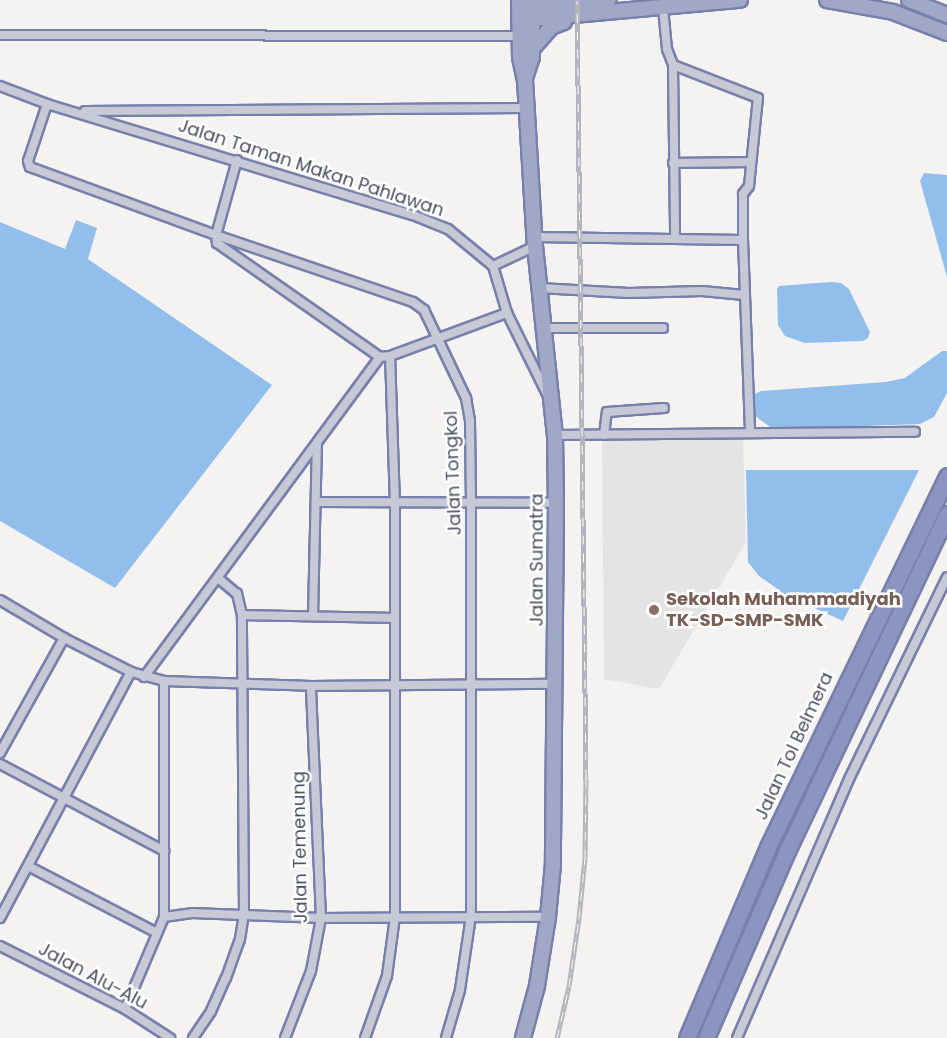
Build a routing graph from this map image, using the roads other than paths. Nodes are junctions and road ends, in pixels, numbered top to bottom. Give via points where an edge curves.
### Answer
1 (609, 0) edge
2 (740, 0) edge
3 (827, 0) edge
4 (919, 1) edge
5 (575, 6) edge
6 (663, 8) junction
7 (526, 9) edge
8 (947, 15) edge
9 (947, 33) edge
10 (0, 35) edge
11 (520, 36) junction
12 (532, 50) junction
13 (673, 65) junction
14 (525, 80) junction
15 (0, 86) edge
16 (47, 104) junction
17 (525, 108) junction
18 (76, 111) junction
19 (237, 160) junction
20 (751, 162) junction
21 (673, 163) junction
22 (216, 235) junction
23 (675, 238) junction
24 (743, 240) junction
25 (534, 242) junction
26 (493, 266) junction
27 (539, 288) junction
28 (744, 295) junction
29 (507, 313) junction
30 (544, 328) junction
31 (663, 328) dead end
32 (438, 338) junction
33 (390, 356) junction
34 (380, 357) junction
35 (552, 404) junction
36 (664, 408) dead end
37 (750, 432) junction
38 (915, 432) dead end
39 (555, 435) junction
40 (604, 435) junction
41 (317, 443) junction
42 (947, 476) edge
43 (317, 502) junction
44 (556, 503) junction
45 (471, 504) junction
46 (395, 505) junction
47 (947, 514) edge
48 (218, 578) junction
49 (947, 578) edge
50 (0, 600) edge
51 (242, 615) junction
52 (313, 616) junction
53 (394, 618) junction
54 (64, 638) junction
55 (131, 672) junction
56 (144, 677) junction
57 (164, 681) junction
58 (555, 684) junction
59 (242, 685) junction
60 (394, 685) junction
61 (471, 685) junction
62 (311, 686) junction
63 (0, 753) edge
64 (0, 764) edge
65 (65, 798) junction
66 (164, 851) junction
67 (28, 866) junction
68 (244, 915) junction
69 (471, 916) junction
70 (164, 917) junction
71 (395, 917) junction
72 (548, 917) junction
73 (0, 918) edge
74 (321, 918) junction
75 (157, 933) junction
76 (0, 946) edge
77 (125, 1009) junction
78 (170, 1038) edge
79 (193, 1038) edge
80 (285, 1038) edge
81 (365, 1038) edge
82 (446, 1038) edge
83 (523, 1038) edge
84 (687, 1038) edge
85 (706, 1038) edge
86 (737, 1038) edge

1 - 5 highway
2 - 6 highway
3 - 9 highway via 893,12
4 - 8 highway
5 - 6 highway
5 - 7 highway
5 - 12 highway
6 - 13 street via 667,49
7 - 11 highway, Jalan Sumatra
7 - 12 highway, Jalan Sumatra
10 - 11 street
11 - 14 highway, Jalan Sumatra
12 - 14 highway, Jalan Sumatra
13 - 20 street via 758,98
13 - 21 street
14 - 17 highway, Jalan Sumatra
15 - 16 street, Jalan Taman Makan Pahlawan
16 - 18 street, Jalan Taman Makan Pahlawan
16 - 22 street, Jalan Tongkol via 28,161 30,167
17 - 18 street
17 - 25 highway, Jalan Sumatra
18 - 19 street, Jalan Taman Makan Pahlawan
19 - 22 street
19 - 26 street, Jalan Taman Makan Pahlawan via 432,223 457,235
20 - 21 street
20 - 24 street via 749,186 743,195
21 - 23 street
22 - 32 street, Jalan Tongkol via 413,302 423,310
22 - 34 street via 223,249
23 - 24 street
23 - 25 street
24 - 28 street
25 - 26 street
25 - 27 highway, Jalan Sumatra
26 - 29 street
27 - 28 street
27 - 30 highway, Jalan Sumatra
28 - 37 street
29 - 32 street
29 - 35 street
30 - 31 street
30 - 35 highway, Jalan Sumatra
32 - 33 street
32 - 45 street, Jalan Tongkol via 469,408
33 - 34 street
33 - 46 street
34 - 41 street
35 - 39 highway, Jalan Sumatra
36 - 40 street via 607,412
37 - 38 street
37 - 40 street
39 - 40 street
39 - 44 highway, Jalan Sumatra
41 - 43 street
41 - 48 street
42 - 84 highway, Jalan Tol Belmera via 768,847
43 - 46 street
43 - 52 street
44 - 45 street
44 - 58 highway, Jalan Sumatra
45 - 46 street
45 - 61 street, Jalan Tongkol
46 - 53 street
47 - 85 highway, Jalan Tol Belmera via 786,854
48 - 51 street via 237,594
48 - 56 street
49 - 86 street via 850,777
50 - 54 street
51 - 52 street
51 - 59 street
52 - 53 street
53 - 60 street
54 - 55 street
54 - 63 street
55 - 56 street
55 - 65 street
56 - 57 street
57 - 59 street
57 - 66 street
58 - 61 street
58 - 72 highway, Jalan Sumatra via 553,864
59 - 62 street
59 - 68 street
60 - 61 street
60 - 62 street
60 - 71 street
61 - 69 street, Jalan Tongkol
62 - 74 street, Jalan Temenung
64 - 65 street
65 - 66 street
65 - 67 street
66 - 70 street
67 - 73 street
67 - 75 street
68 - 70 street
68 - 74 street
68 - 79 street via 226,978
69 - 71 street
69 - 72 street
69 - 82 street, Jalan Tongkol via 460,990
70 - 75 street
71 - 74 street
71 - 81 street via 387,976
72 - 83 highway, Jalan Sumatra via 537,986
74 - 80 street, Jalan Temenung via 310,971
75 - 77 street
76 - 77 street, Jalan Alu-Alu
77 - 78 street, Jalan Alu-Alu

